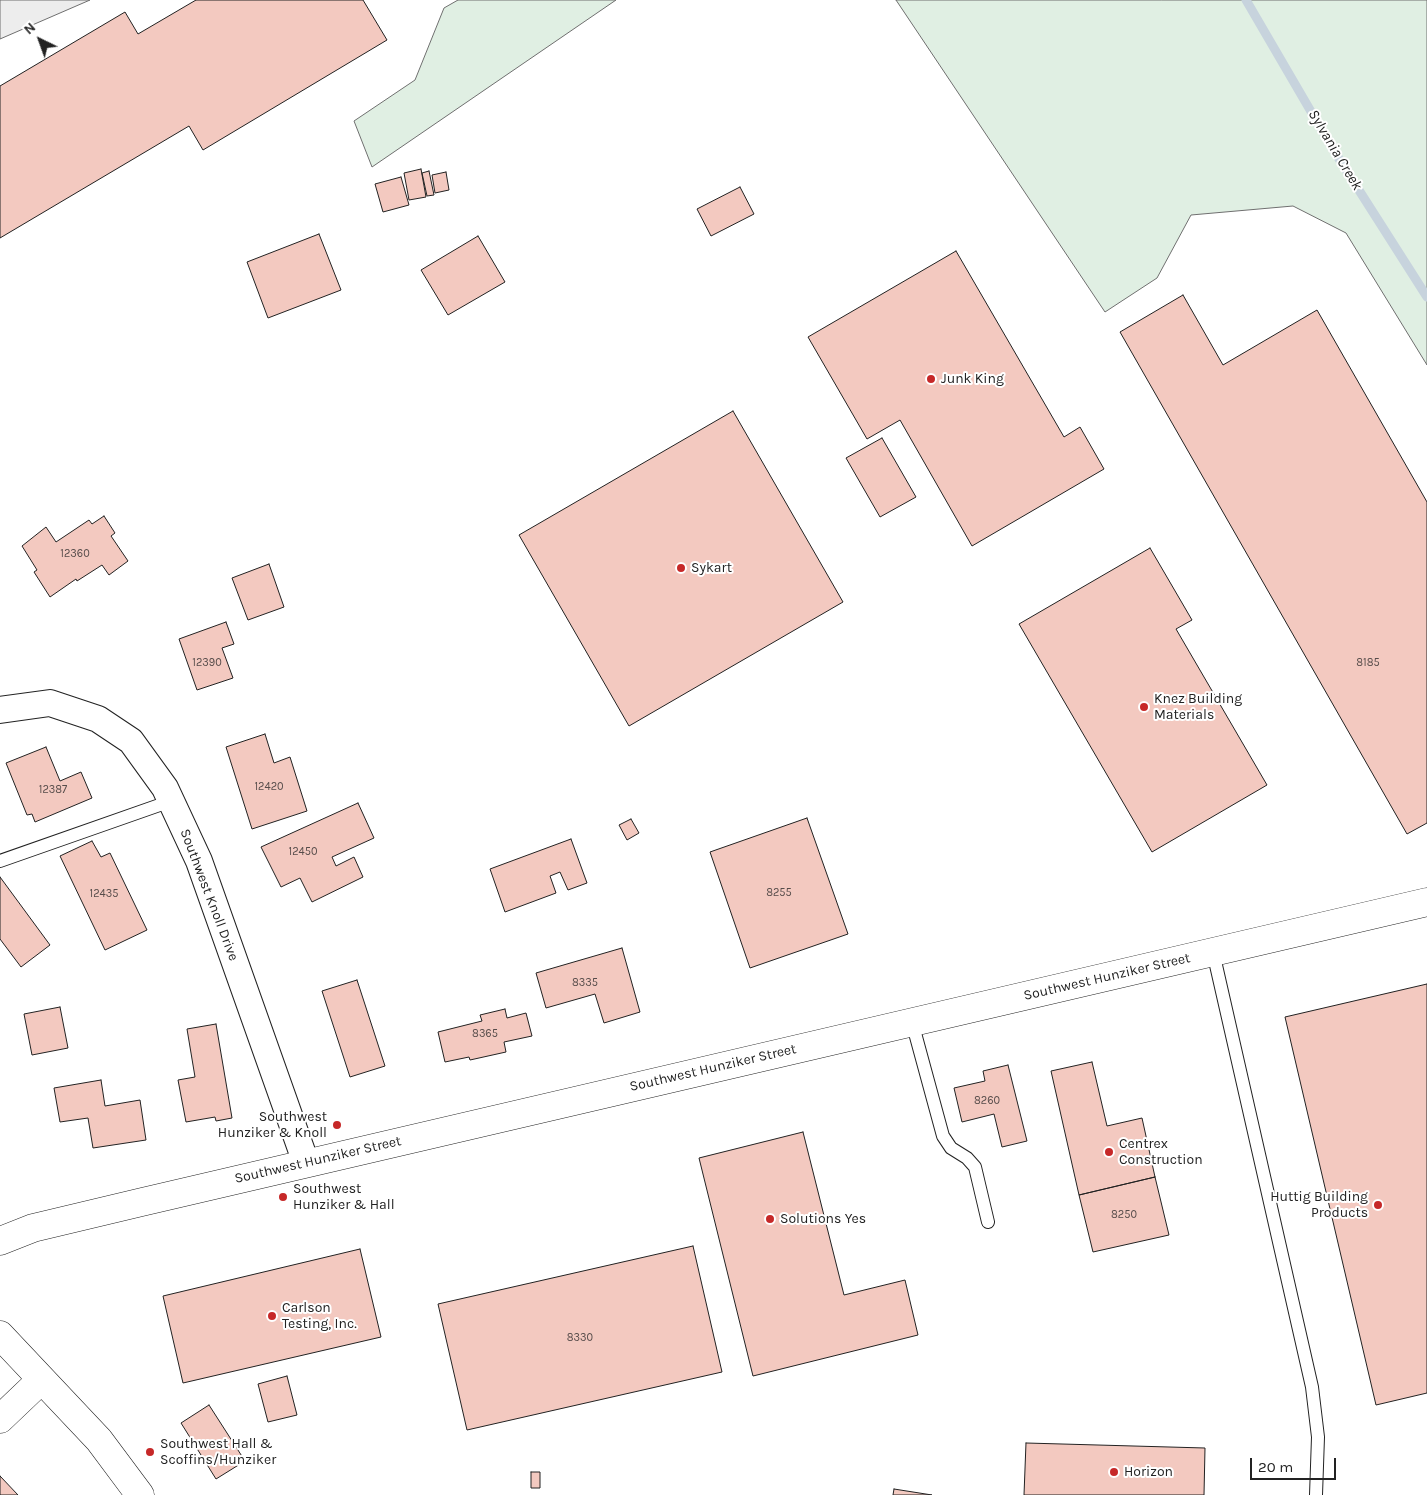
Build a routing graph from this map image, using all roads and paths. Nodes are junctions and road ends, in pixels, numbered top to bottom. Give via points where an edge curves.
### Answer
1 (0, 710) edge
2 (171, 801) junction
3 (0, 861) edge
4 (1427, 902) edge
5 (1213, 952) junction
6 (912, 1022) junction
7 (306, 1163) junction
8 (988, 1222) dead end
9 (0, 1240) edge
10 (0, 1335) edge
11 (41, 1380) junction
12 (0, 1419) edge
13 (140, 1495) edge
14 (1316, 1495) edge

1 - 2 street, Southwest Knoll Drive via 50,703 98,719 131,741
2 - 3 lane
2 - 7 street, Southwest Knoll Drive via 199,861
4 - 5 street, Southwest Hunziker Street
5 - 6 street, Southwest Hunziker Street
5 - 14 lane via 1312,1387 1318,1436
6 - 7 street, Southwest Hunziker Street
6 - 8 lane via 942,1136 975,1167
7 - 9 street, Southwest Hunziker Street via 33,1228
10 - 11 street
11 - 12 street
11 - 13 street via 99,1440

